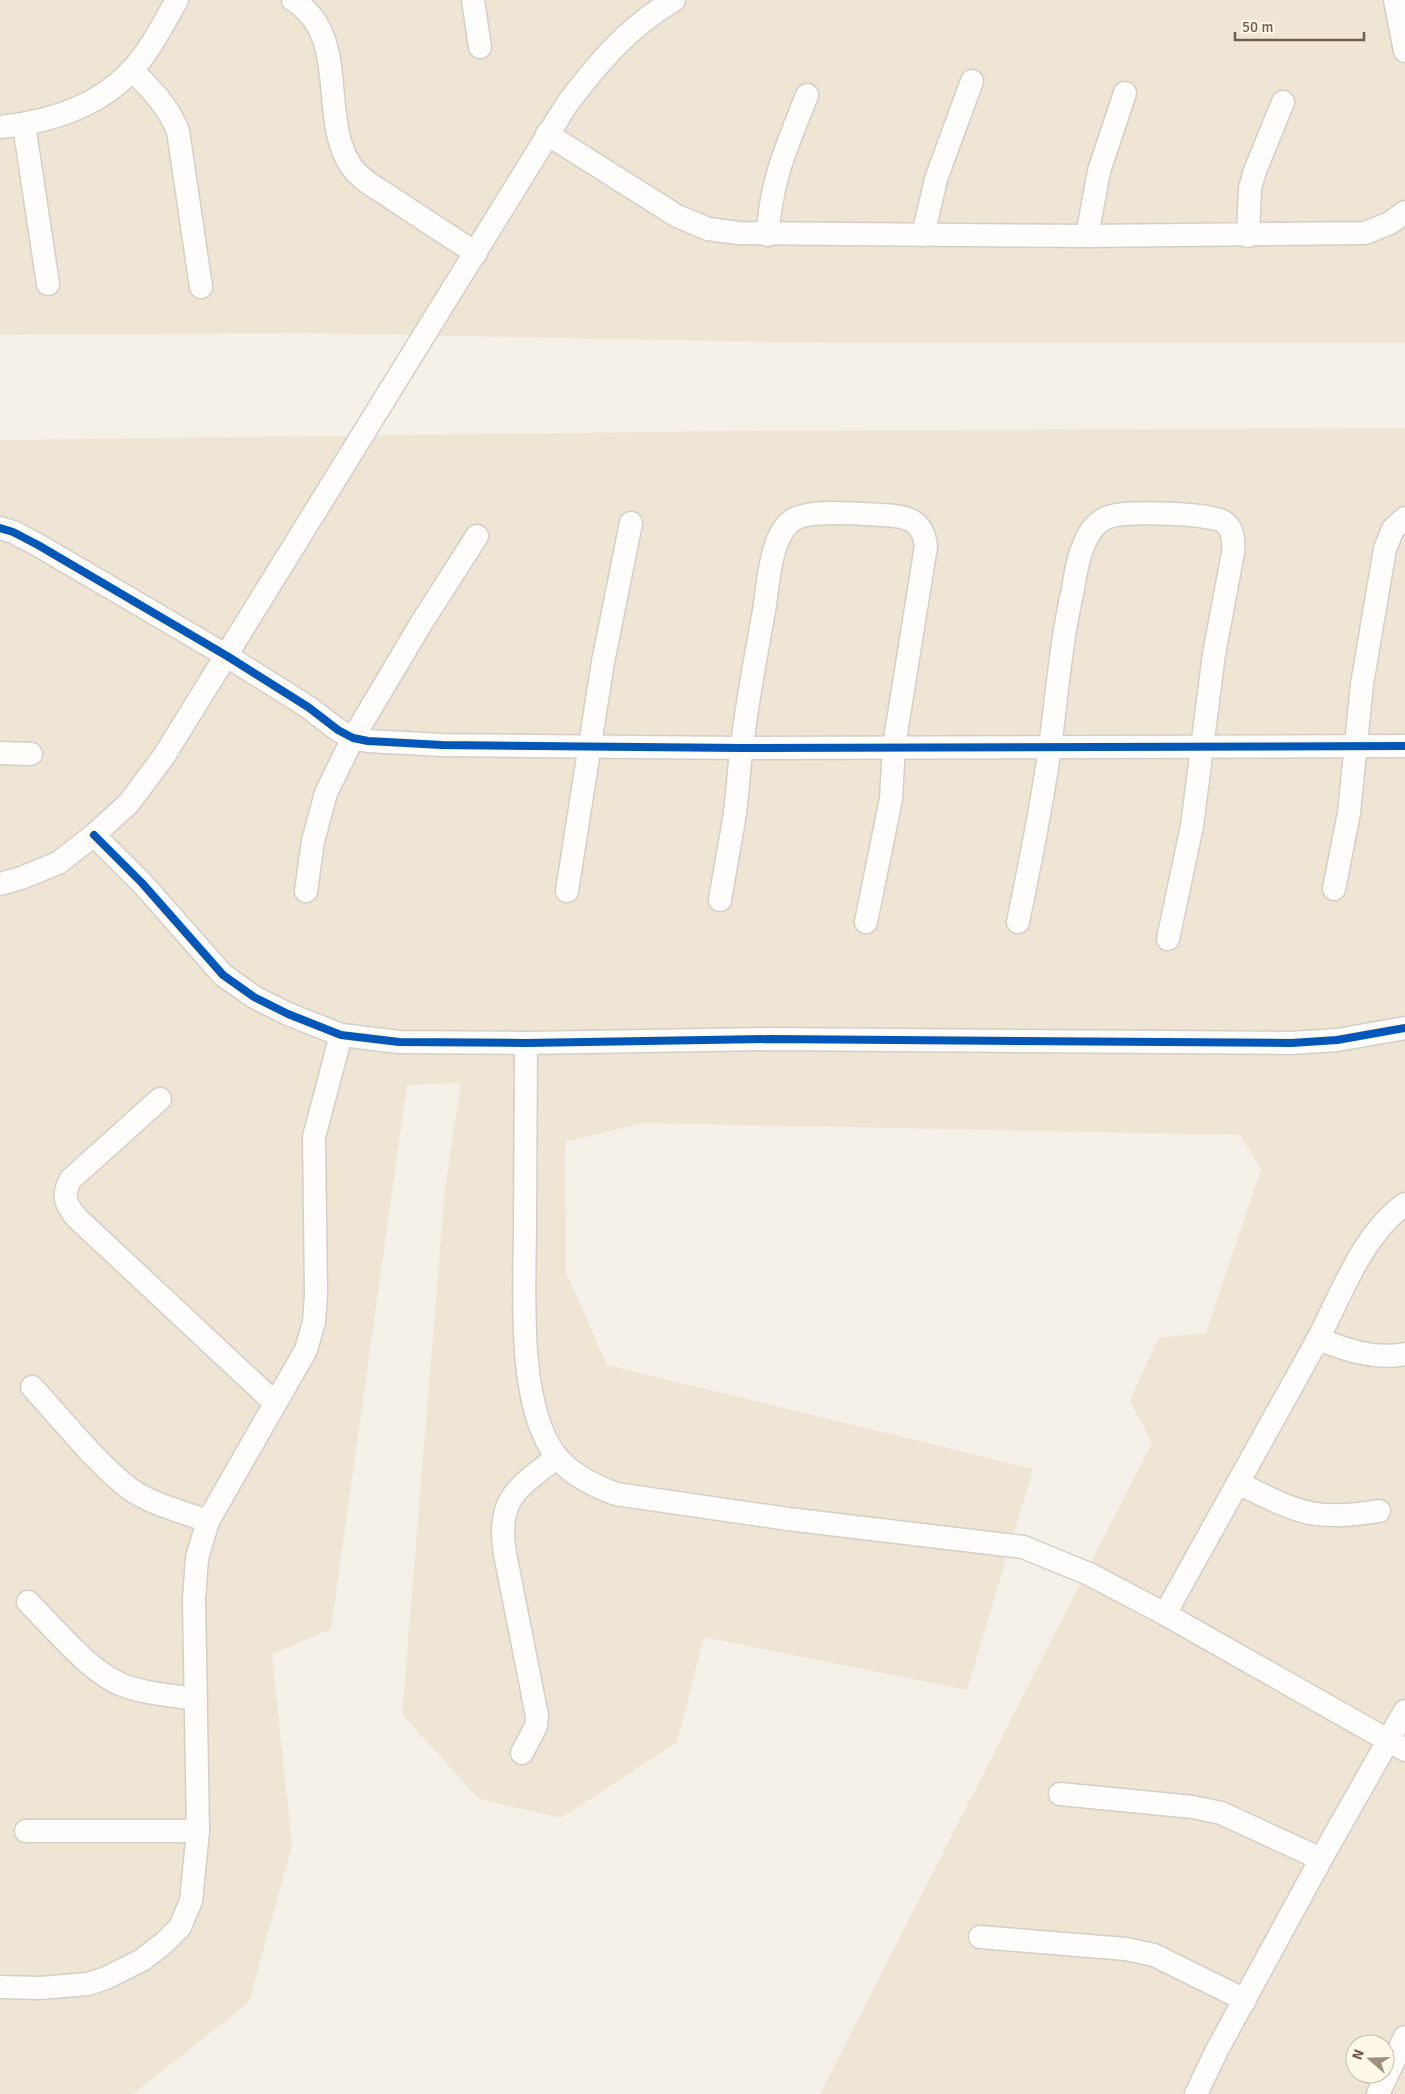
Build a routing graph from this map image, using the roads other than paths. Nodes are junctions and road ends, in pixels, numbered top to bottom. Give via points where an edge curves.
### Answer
1 (177, 0) edge
2 (293, 0) edge
3 (473, 0) edge
4 (674, 0) edge
5 (1395, 0) edge
6 (480, 47) dead end
7 (1405, 51) edge
8 (132, 70) junction
9 (972, 81) dead end
10 (1125, 93) dead end
11 (807, 95) dead end
12 (1283, 102) dead end
13 (24, 125) junction
14 (0, 128) edge
15 (547, 134) junction
16 (1405, 212) edge
17 (768, 235) junction
18 (923, 235) junction
19 (1087, 236) junction
20 (1248, 236) junction
21 (476, 253) junction
22 (48, 284) dead end
23 (201, 287) dead end
24 (1405, 518) edge
25 (631, 523) dead end
26 (0, 528) edge
27 (477, 536) dead end
28 (227, 656) junction
29 (353, 738) junction
30 (591, 746) junction
31 (894, 746) junction
32 (1050, 746) junction
33 (1355, 746) junction
34 (1405, 746) edge
35 (741, 748) junction
36 (1201, 748) junction
37 (0, 753) edge
38 (31, 754) dead end
39 (94, 835) junction
40 (0, 884) edge
41 (1334, 889) dead end
42 (306, 891) dead end
43 (567, 891) dead end
44 (720, 900) dead end
45 (866, 922) dead end
46 (1018, 922) dead end
47 (1168, 939) dead end
48 (1405, 1028) edge
49 (341, 1035) junction
50 (526, 1043) junction
51 (160, 1099) dead end
52 (1405, 1204) edge
53 (1318, 1339) junction
54 (1405, 1354) edge
55 (32, 1387) dead end
56 (275, 1403) junction
57 (557, 1457) junction
58 (1238, 1483) junction
59 (1380, 1511) dead end
60 (208, 1521) junction
61 (28, 1602) dead end
62 (1164, 1614) junction
63 (196, 1699) junction
64 (1405, 1711) edge
65 (1397, 1745) edge
66 (522, 1753) dead end
67 (1060, 1794) dead end
68 (26, 1831) dead end
69 (198, 1831) junction
70 (1321, 1858) junction
71 (980, 1938) dead end
72 (0, 1987) edge
73 (1245, 2000) junction
74 (1405, 2037) edge
75 (1196, 2094) edge
76 (1378, 2094) edge

1 - 8 street
2 - 21 street via 310,15 324,36 330,64 335,127 341,149 352,168 370,184
3 - 6 street
4 - 15 street via 650,14 598,63
5 - 7 street
8 - 13 street via 101,98
8 - 23 street via 172,115 178,131
9 - 18 street via 936,179
10 - 19 street via 1099,171
11 - 17 street via 774,181
12 - 20 street via 1250,188
13 - 14 street
13 - 22 street
15 - 17 street via 677,216 708,229
15 - 21 street
16 - 20 street via 1390,224 1365,233
17 - 18 street
18 - 19 street
19 - 20 street
21 - 28 street
24 - 33 street via 1394,529 1385,550
25 - 30 street via 603,662
26 - 28 street via 38,545
27 - 29 street
28 - 29 street
28 - 39 street via 158,763 129,802
29 - 30 street via 442,745
29 - 42 street via 326,793 313,841
30 - 35 street
30 - 43 street
31 - 32 street
31 - 35 street
31 - 35 street via 925,560 925,536 913,521 895,515 853,513 801,516 783,528 772,562
31 - 45 street via 891,799
32 - 36 street
32 - 36 street via 1059,662 1083,547 1095,526 1106,518 1127,513 1220,519 1234,537
32 - 46 street
33 - 34 street
33 - 36 street
33 - 41 street via 1349,813
35 - 44 street via 733,825
36 - 47 street via 1192,826
37 - 38 street
39 - 40 street via 58,863
39 - 49 street via 142,883 223,975 254,997
48 - 50 street via 1337,1040 1291,1043 771,1039
49 - 50 street via 399,1042
49 - 56 street via 313,1150 314,1322 306,1350
50 - 57 street via 525,1321 528,1368 536,1410
51 - 56 street via 70,1179 66,1188 66,1204 78,1219
52 - 53 street via 1379,1227 1358,1260
53 - 54 street via 1373,1356 1387,1358
53 - 58 street
55 - 60 street via 132,1490 154,1502
56 - 60 street
57 - 62 street via 592,1485 616,1494 788,1519 1023,1547 1089,1574
57 - 66 street via 515,1490 503,1520 505,1554 537,1716 536,1726
58 - 59 street via 1289,1508 1314,1515 1348,1516
58 - 62 street
60 - 63 street via 194,1579
61 - 63 street via 93,1667 110,1679 136,1690
62 - 65 street
63 - 69 street
64 - 65 street
65 - 70 street
67 - 70 street via 1193,1807 1221,1813
68 - 69 street
69 - 72 street via 191,1901 180,1927 164,1943 128,1968 88,1984
70 - 73 street
71 - 73 street via 1126,1949 1154,1955
73 - 75 street
74 - 76 street

